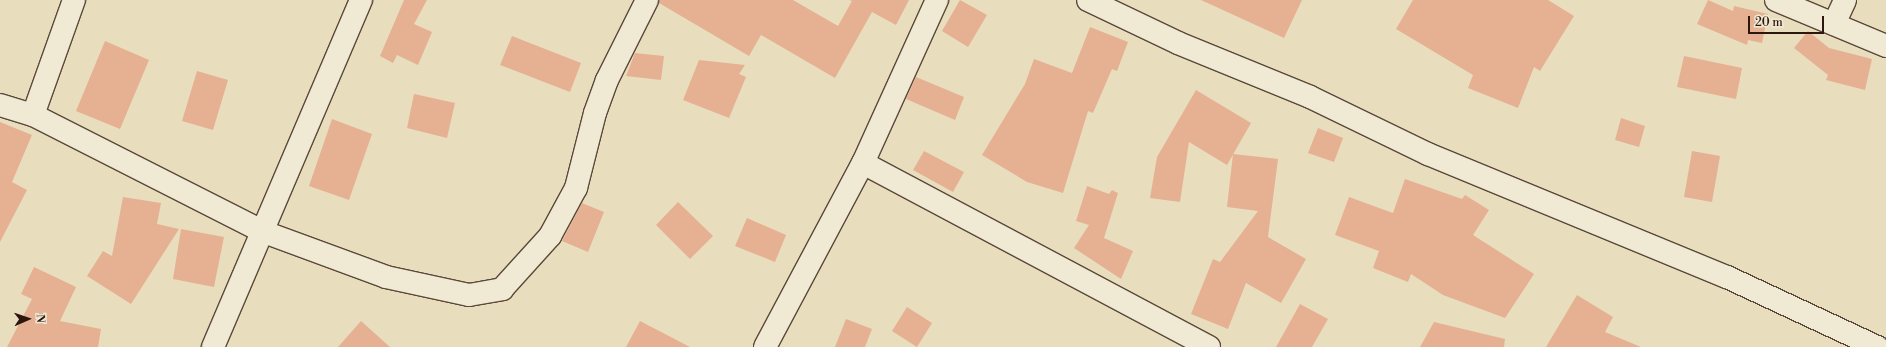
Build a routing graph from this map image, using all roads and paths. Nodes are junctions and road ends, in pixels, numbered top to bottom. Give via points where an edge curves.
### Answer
1 (74, 0) edge
2 (361, 0) edge
3 (647, 0) edge
4 (937, 0) edge
5 (1089, 0) edge
6 (1776, 0) edge
7 (1845, 0) edge
8 (1834, 24) junction
9 (1886, 46) edge
10 (0, 105) edge
11 (33, 115) junction
12 (863, 163) junction
13 (264, 232) junction
14 (213, 347) edge
15 (765, 347) edge
16 (1210, 347) edge
17 (1877, 347) edge

1 - 11 street
2 - 13 street
3 - 13 street via 600,100 576,188 550,236 502,289 469,295 386,277
4 - 12 street
5 - 17 street via 1178,44 1310,98 1428,154 1727,278
6 - 8 street
7 - 8 street
8 - 9 street
10 - 11 street
11 - 13 street
12 - 15 street
12 - 16 street
13 - 14 street

